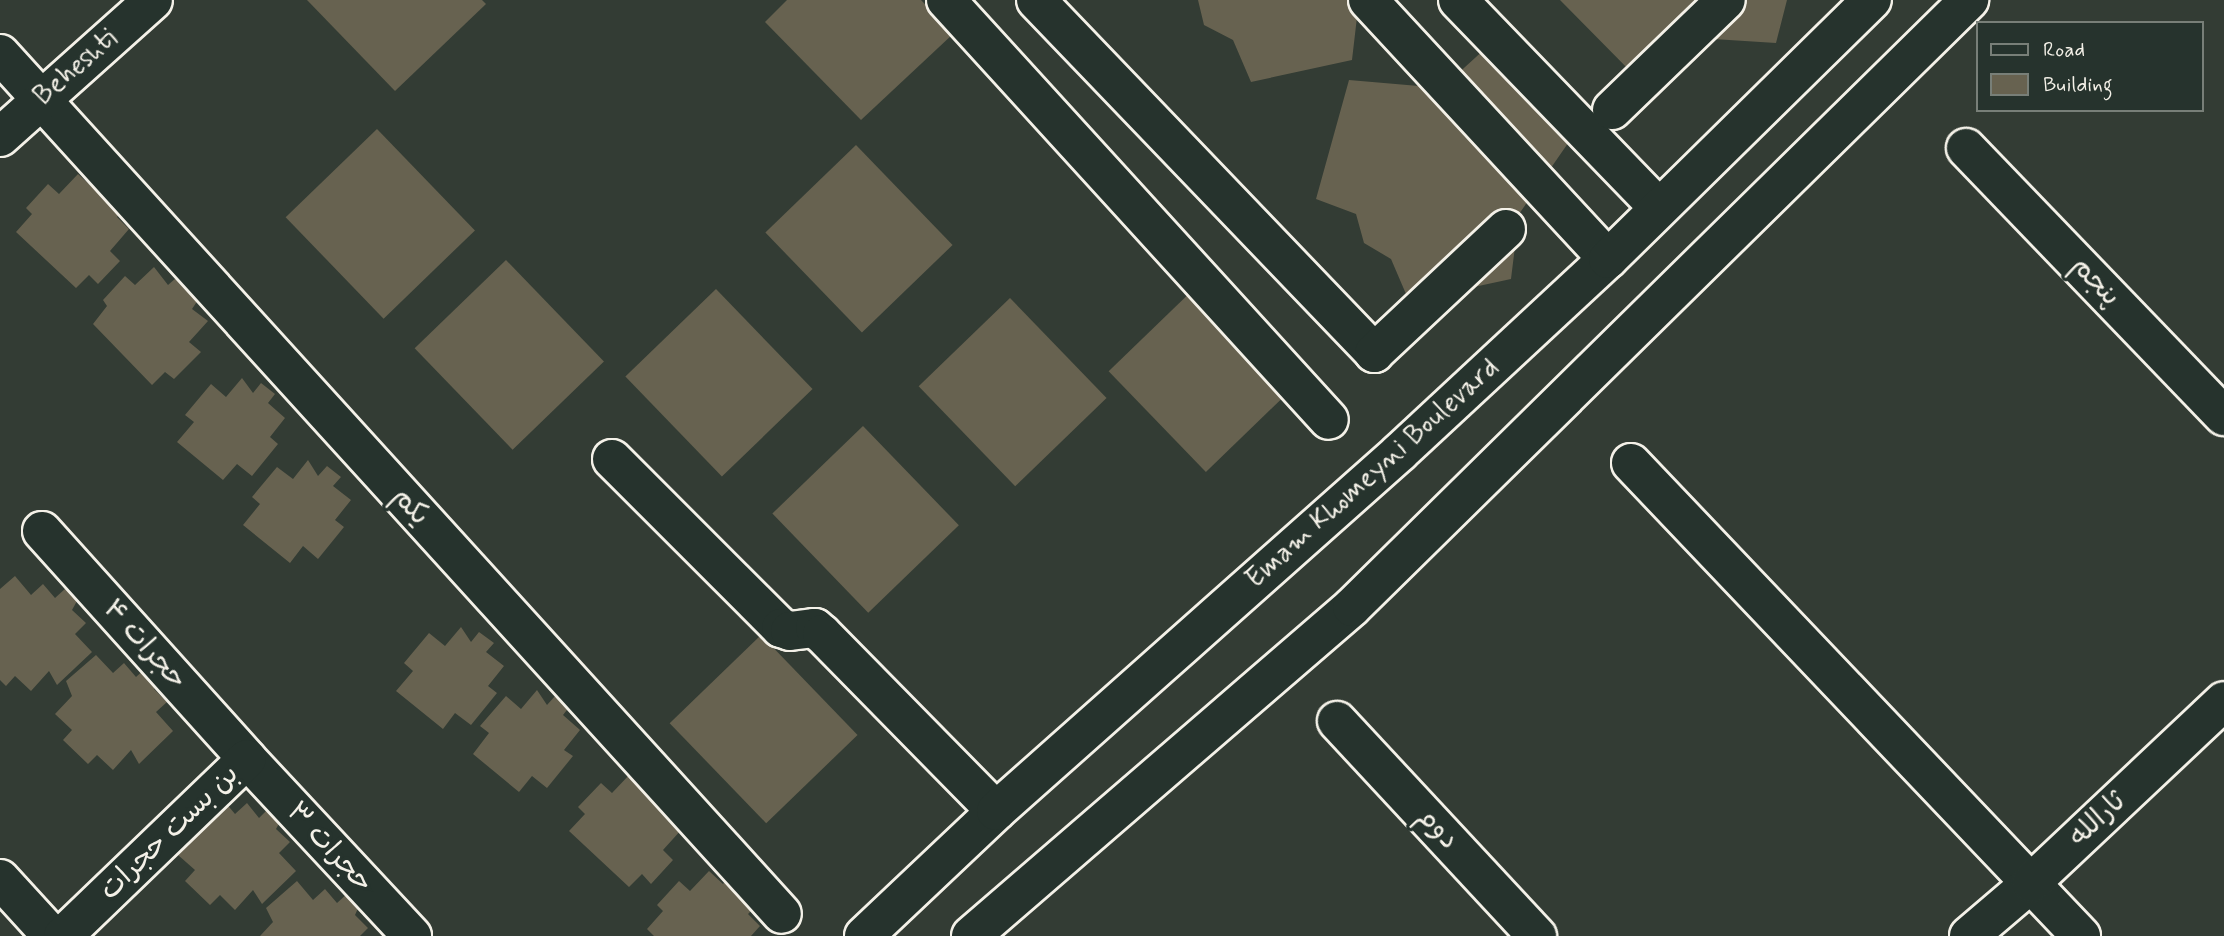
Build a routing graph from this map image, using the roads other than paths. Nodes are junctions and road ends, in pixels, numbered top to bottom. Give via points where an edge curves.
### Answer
1 (153, 0) edge
2 (946, 0) edge
3 (1036, 0) edge
4 (1368, 0) edge
5 (1458, 0) edge
6 (1726, 0) edge
7 (1872, 0) edge
8 (1969, 0) edge
9 (0, 54) edge
10 (39, 99) junction
11 (1612, 110) dead end
12 (0, 137) edge
13 (1966, 148) dead end
14 (1658, 207) junction
15 (1506, 229) dead end
16 (1608, 259) junction
17 (2224, 416) edge
18 (1329, 420) dead end
19 (612, 459) dead end
20 (1631, 463) dead end
21 (42, 530) dead end
22 (2224, 701) edge
23 (1337, 721) dead end
24 (247, 759) junction
25 (996, 811) junction
26 (0, 879) edge
27 (2031, 883) junction
28 (782, 915) dead end
29 (52, 936) edge
30 (63, 936) edge
31 (412, 936) edge
32 (865, 936) edge
33 (971, 936) edge
34 (1537, 936) edge
35 (1969, 936) edge
36 (2081, 936) edge

1 - 10 street, Beheshti
2 - 18 street
3 - 15 street via 1374,353
4 - 16 street
5 - 14 street
6 - 11 street
7 - 14 street, Emam Khomeyni Boulevard
8 - 33 street via 1352,607
9 - 10 street, یکم
10 - 12 street, Beheshti
10 - 28 street, یکم
13 - 17 street, پنجم
14 - 16 street, Emam Khomeyni Boulevard
16 - 25 street, Emam Khomeyni Boulevard via 1400,452
19 - 25 street via 781,628 816,628
20 - 27 street
21 - 24 street, حجرات ۴
22 - 27 street, ثارالله
23 - 34 street, دوم
24 - 30 street, بن بست حجرات
24 - 31 street, حجرات ۳
25 - 32 street, Emam Khomeyni Boulevard
26 - 29 street
27 - 35 street, ثارالله
27 - 36 street

